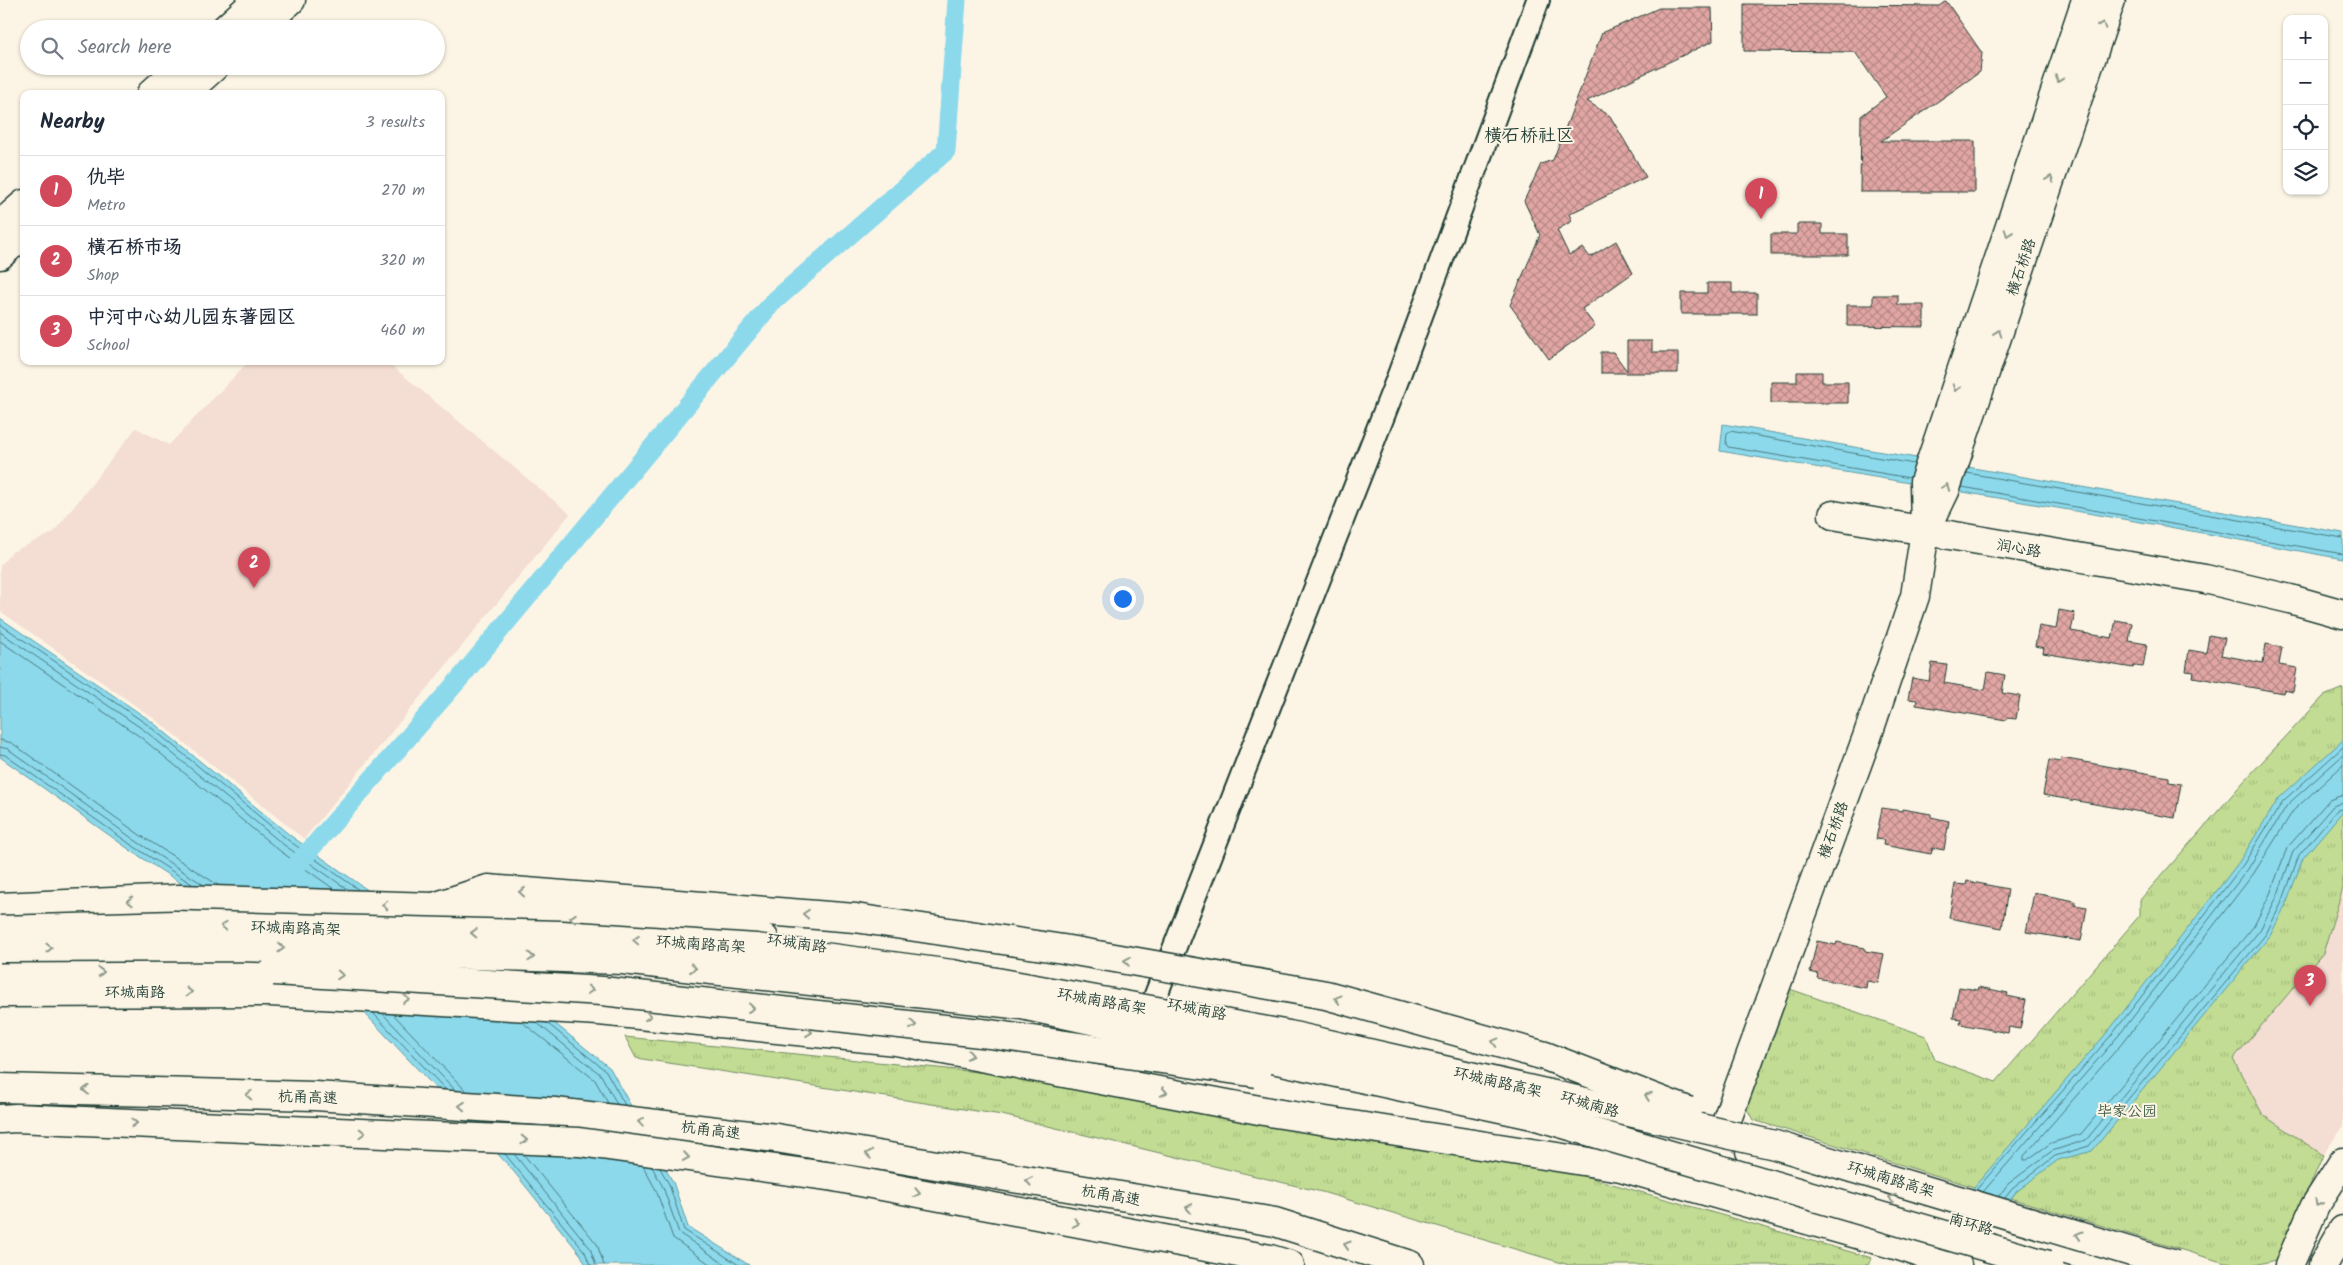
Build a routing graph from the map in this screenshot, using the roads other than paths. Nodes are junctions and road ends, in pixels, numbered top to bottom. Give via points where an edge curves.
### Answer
1 (257, 0) edge
2 (291, 0) edge
3 (1538, 0) edge
4 (2086, 0) edge
5 (2110, 0) edge
6 (235, 20) edge
7 (268, 20) edge
8 (172, 75) edge
9 (205, 75) edge
10 (155, 90) edge
11 (188, 90) edge
12 (20, 208) edge
13 (0, 225) edge
14 (20, 238) edge
15 (0, 255) edge
16 (1833, 516) dead end
17 (1925, 531) junction
18 (2205, 579) junction
19 (2343, 595) edge
20 (2343, 614) edge
21 (0, 907) edge
22 (434, 907) junction
23 (0, 930) edge
24 (0, 948) edge
25 (0, 973) edge
26 (272, 981) junction
27 (0, 993) edge
28 (1154, 1001) junction
29 (1122, 1084) junction
30 (0, 1088) edge
31 (1533, 1115) junction
32 (0, 1120) edge
33 (1725, 1125) junction
34 (1775, 1145) junction
35 (2343, 1162) edge
36 (1938, 1214) joint
37 (2343, 1230) edge
38 (1290, 1265) edge
39 (1410, 1265) edge
40 (1956, 1265) edge
41 (2048, 1265) edge
42 (2119, 1265) edge
43 (2175, 1265) edge
44 (2289, 1265) edge
45 (2323, 1265) edge

1 - 6 main road
2 - 7 main road
3 - 28 street via 1396,383
4 -> 17 main road, 横石桥路 via 1924,482
17 -> 5 main road, 横石桥路 via 1945,491
8 - 10 main road
9 - 11 main road
12 - 13 main road
14 - 15 main road
16 - 17 main road, 润心路
17 - 18 main road, 润心路
17 - 33 main road, 横石桥路 via 1915,596
18 - 19 main road, 润心路 via 2284,585
18 - 20 main road, 润心路
22 -> 21 main road, 环城南路 via 179,899
28 -> 22 main road, 环城南路 via 928,962 686,926
33 -> 22 main road, bridge via 1545,1056 1326,995 1062,949 854,918 488,889
34 -> 23 main road, 环城南路高架, bridge via 1289,1035 952,974 756,948 562,935 175,925
24 -> 31 main road, 环城南路高架, bridge via 240,947 623,960 1022,1005
25 -> 26 main road
27 -> 26 main road, 环城南路
26 -> 29 main road via 896,1041
26 -> 31 main road, bridge via 602,991 990,1034 1243,1071 1397,1099
28 - 29 street
36 -> 28 main road, 环城南路 via 1732,1144 1502,1078 1318,1032
29 -> 40 main road via 1275,1113 1621,1167 1900,1246
39 -> 30 main road, 杭甬高速 via 1275,1222 776,1138 556,1112 315,1096
31 - 41 main road, 环城南路高架, bridge
32 -> 38 main road, 杭甬高速, bridge via 16,1118 579,1142 834,1177
33 - 34 main road, bridge
43 -> 34 main road, 环城南路高架, bridge
35 -> 44 main road via 2315,1206
36 - 42 main road, 南环路
37 - 45 main road

